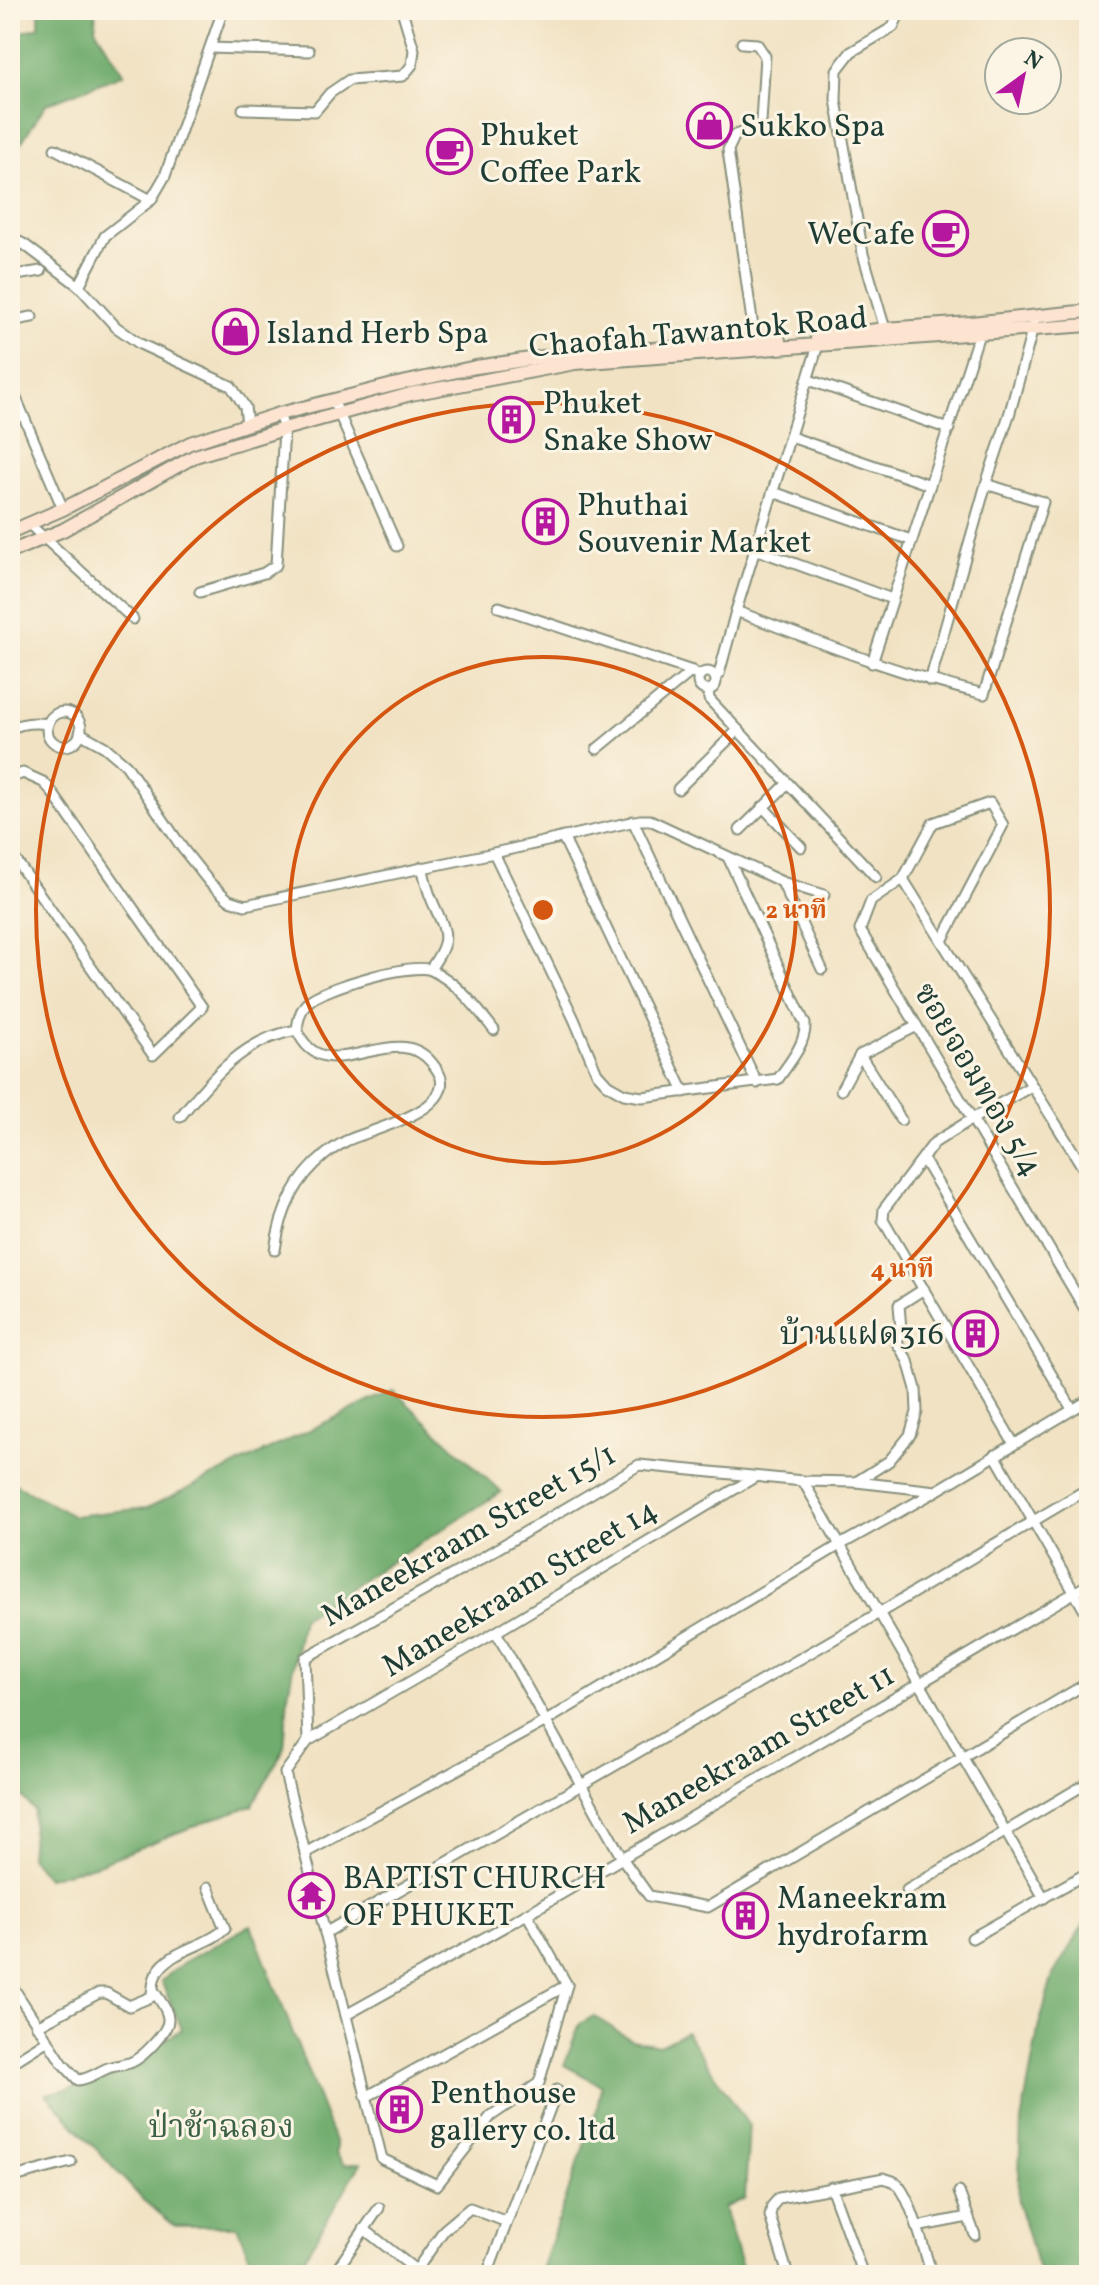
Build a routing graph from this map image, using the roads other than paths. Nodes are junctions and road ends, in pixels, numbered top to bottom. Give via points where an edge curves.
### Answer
1 (223, 10) edge
2 (402, 10) edge
3 (901, 10) edge
4 (742, 43) dead end
5 (210, 48) junction
6 (309, 51) dead end
7 (243, 109) dead end
8 (55, 149) dead end
9 (151, 200) junction
10 (10, 237) edge
11 (41, 271) dead end
12 (10, 276) edge
13 (79, 286) junction
14 (1089, 311) edge
15 (32, 317) dead end
16 (10, 321) edge
17 (1035, 323) junction
18 (1089, 325) edge
19 (885, 329) junction
20 (979, 334) junction
21 (755, 342) junction
22 (818, 345) junction
23 (809, 380) junction
24 (10, 384) edge
25 (333, 400) junction
26 (279, 414) junction
27 (338, 414) junction
28 (247, 424) junction
29 (284, 429) junction
30 (949, 429) junction
31 (791, 437) junction
32 (986, 484) junction
33 (930, 485) junction
34 (773, 492) junction
35 (63, 509) junction
36 (29, 524) junction
37 (10, 532) edge
38 (42, 539) junction
39 (911, 540) junction
40 (397, 546) dead end
41 (755, 549) junction
42 (10, 552) edge
43 (200, 592) dead end
44 (892, 599) junction
45 (499, 607) dead end
46 (736, 611) junction
47 (133, 619) dead end
48 (872, 663) junction
49 (696, 674) junction
50 (715, 677) junction
51 (930, 681) junction
52 (708, 690) junction
53 (48, 724) junction
54 (10, 729) edge
55 (738, 730) junction
56 (80, 733) junction
57 (597, 749) dead end
58 (10, 778) edge
59 (787, 784) junction
60 (678, 789) dead end
61 (763, 807) junction
62 (633, 821) junction
63 (740, 830) dead end
64 (563, 837) junction
65 (801, 847) dead end
66 (10, 852) edge
67 (494, 853) junction
68 (728, 857) junction
69 (422, 867) junction
70 (876, 877) dead end
71 (903, 879) junction
72 (782, 882) junction
73 (824, 895) dead end
74 (942, 941) junction
75 (430, 969) junction
76 (822, 969) dead end
77 (917, 1026) junction
78 (297, 1030) junction
79 (494, 1030) dead end
80 (860, 1055) junction
81 (757, 1083) junction
82 (1032, 1086) junction
83 (841, 1090) dead end
84 (684, 1092) junction
85 (180, 1117) dead end
86 (972, 1119) junction
87 (901, 1120) dead end
88 (923, 1159) junction
89 (1089, 1177) edge
90 (275, 1250) dead end
91 (924, 1289) junction
92 (1089, 1316) edge
93 (1089, 1400) edge
94 (1072, 1409) junction
95 (1014, 1444) junction
96 (995, 1455) junction
97 (755, 1477) junction
98 (803, 1481) junction
99 (856, 1482) junction
100 (1089, 1488) edge
101 (936, 1491) junction
102 (1034, 1521) junction
103 (840, 1545) junction
104 (1089, 1584) edge
105 (1073, 1593) junction
106 (879, 1613) junction
107 (1089, 1618) edge
108 (496, 1632) junction
109 (1089, 1682) edge
110 (920, 1684) junction
111 (546, 1721) junction
112 (308, 1741) junction
113 (962, 1756) junction
114 (1089, 1782) edge
115 (582, 1785) junction
116 (1005, 1831) junction
117 (305, 1853) junction
118 (622, 1858) junction
119 (1089, 1872) edge
120 (208, 1887) dead end
121 (907, 1890) dead end
122 (1044, 1898) junction
123 (527, 1914) junction
124 (325, 1933) junction
125 (972, 1938) dead end
126 (10, 1983) edge
127 (567, 1985) junction
128 (154, 1991) junction
129 (346, 2015) junction
130 (37, 2026) junction
131 (48, 2040) junction
132 (10, 2064) edge
133 (557, 2090) dead end
134 (366, 2097) junction
135 (71, 2162) dead end
136 (10, 2178) edge
137 (831, 2187) junction
138 (959, 2192) dead end
139 (379, 2208) dead end
140 (968, 2217) junction
141 (507, 2222) junction
142 (916, 2227) junction
143 (364, 2229) junction
144 (975, 2235) dead end
145 (488, 2272) dead end
146 (418, 2273) edge
147 (333, 2275) edge
148 (788, 2275) edge
149 (863, 2275) edge
150 (932, 2275) edge

1 - 5 street
2 - 7 street via 414,50 412,65 403,76 349,80 315,111
3 - 19 street via 893,27 851,52 837,70 836,100 863,254
4 - 21 street via 757,44 765,56 761,122 735,135 728,150
5 - 6 street
5 - 9 street via 165,176
8 - 9 street
9 - 13 street via 105,236
10 - 13 street
11 - 12 street
13 - 28 street via 116,327 140,344 231,386 245,407
14 - 17 main road, Chaofah Tawantok Road
15 - 16 street
17 - 18 main road, Chaofah Tawantok Road
17 - 19 main road, Chaofah Tawantok Road
17 - 20 main road, Chaofah Tawantok Road
17 - 32 street
19 - 21 main road, Chaofah Tawantok Road
20 - 22 main road, Chaofah Tawantok Road
20 - 30 street
21 - 25 main road, Chaofah Tawantok Road via 551,356 476,367
22 - 23 street
22 - 27 main road, Chaofah Tawantok Road via 575,363 411,394
23 - 30 street
23 - 31 street
24 - 35 street
25 - 26 main road, Chaofah Tawantok Road
25 - 27 street
26 - 28 main road, Chaofah Tawantok Road
26 - 29 street
27 - 29 main road, Chaofah Tawantok Road
27 - 40 street
28 - 35 main road, Chaofah Tawantok Road via 190,443
29 - 38 main road, Chaofah Tawantok Road via 195,456
29 - 43 street via 276,565
30 - 33 street
31 - 33 street
31 - 34 street
32 - 51 street
32 - 51 street via 1043,502 984,694
33 - 39 street
34 - 39 street
34 - 41 street
35 - 36 main road, Chaofah Tawantok Road
36 - 37 main road, Chaofah Tawantok Road
36 - 38 street
38 - 42 main road, Chaofah Tawantok Road
38 - 47 street
39 - 44 street
41 - 44 street
41 - 46 street
44 - 48 street
45 - 49 street
46 - 48 street
46 - 50 street
48 - 51 street
49 - 50 street
49 - 52 street via 699,686
49 - 57 street
50 - 52 street
52 - 55 street via 709,699
53 - 54 street
53 - 56 street via 58,713 69,713 80,723
53 - 56 street via 49,736 57,744 68,745
55 - 59 street
55 - 60 street
56 - 69 street via 126,765 183,849 229,900 245,905
58 - 66 street via 23,773 49,788 202,1007 153,1055
59 - 61 street
59 - 70 street
61 - 63 street
61 - 65 street
62 - 64 street
62 - 68 street via 650,820
62 - 81 street
64 - 67 street
64 - 84 street
67 - 69 street
67 - 84 street via 597,1073 624,1094
68 - 72 street
68 - 81 street via 805,1024 806,1033 778,1079
69 - 75 street via 446,934 444,950
71 - 74 street
71 - 74 street via 933,823 990,803 1003,825
71 - 77 street, ซอยจอมทอง 5/4 via 871,901 860,930
72 - 73 street
72 - 76 street
74 - 82 street
75 - 78 street via 415,967 319,993 306,1003
75 - 79 street via 472,1002
77 - 80 street
77 - 86 street, ซอยจอมทอง 5/4
78 - 85 street via 262,1039 241,1053
78 - 90 street via 320,1056 400,1046 417,1050 439,1072 442,1084 431,1104 325,1155 292,1192
80 - 83 street
80 - 87 street
81 - 84 street
82 - 86 street
82 - 89 street
86 - 88 street via 934,1143
86 - 92 street, ซอยจอมทอง 5/4
88 - 91 street via 884,1209 883,1220
88 - 94 street
91 - 95 street
91 - 99 street via 899,1305 897,1343 916,1389 910,1435 889,1461
93 - 94 street
94 - 95 street
95 - 96 street
96 - 101 street
96 - 102 street
97 - 98 street, Maneekraam Street 15/1
97 - 108 street, Maneekraam Street 14
97 - 112 street, Maneekraam Street 15/1 via 639,1465 305,1658
98 - 99 street, Maneekraam Street 15/1
98 - 103 street
99 - 101 street, Maneekraam Street 15/1
100 - 102 street
101 - 103 street
102 - 105 street
102 - 106 street
103 - 106 street
103 - 111 street
104 - 105 street, Maneekraam Street 11
105 - 107 street
105 - 110 street, Maneekraam Street 11
106 - 110 street
106 - 115 street
108 - 111 street
108 - 112 street, Maneekraam Street 14
109 - 113 street
110 - 113 street
110 - 118 street, Maneekraam Street 11
111 - 115 street
111 - 117 street
112 - 117 street via 285,1773
113 - 116 street
113 - 118 street via 708,1907 649,1896
114 - 116 street
115 - 118 street
115 - 124 street
116 - 121 street
116 - 122 street
117 - 124 street
118 - 123 street, Maneekraam Street 11
119 - 122 street
120 - 128 street via 225,1929 166,1962 154,1978
122 - 125 street
123 - 127 street
123 - 129 street, Maneekraam Street 11
124 - 129 street
126 - 130 street
127 - 134 street
127 - 134 street via 539,2083 491,2116 437,2185 382,2159
128 - 130 street via 132,2006 99,1993
128 - 131 street via 169,2022 130,2063 78,2080
129 - 134 street
130 - 131 street
131 - 132 street
133 - 141 street
135 - 136 street
137 - 142 street via 884,2178 896,2183
137 - 148 street via 779,2198 772,2206 770,2216
137 - 149 street
138 - 140 street
139 - 143 street
140 - 142 street
140 - 144 street
141 - 145 street
141 - 146 street via 470,2208 444,2230
142 - 150 street
143 - 146 street
143 - 147 street

